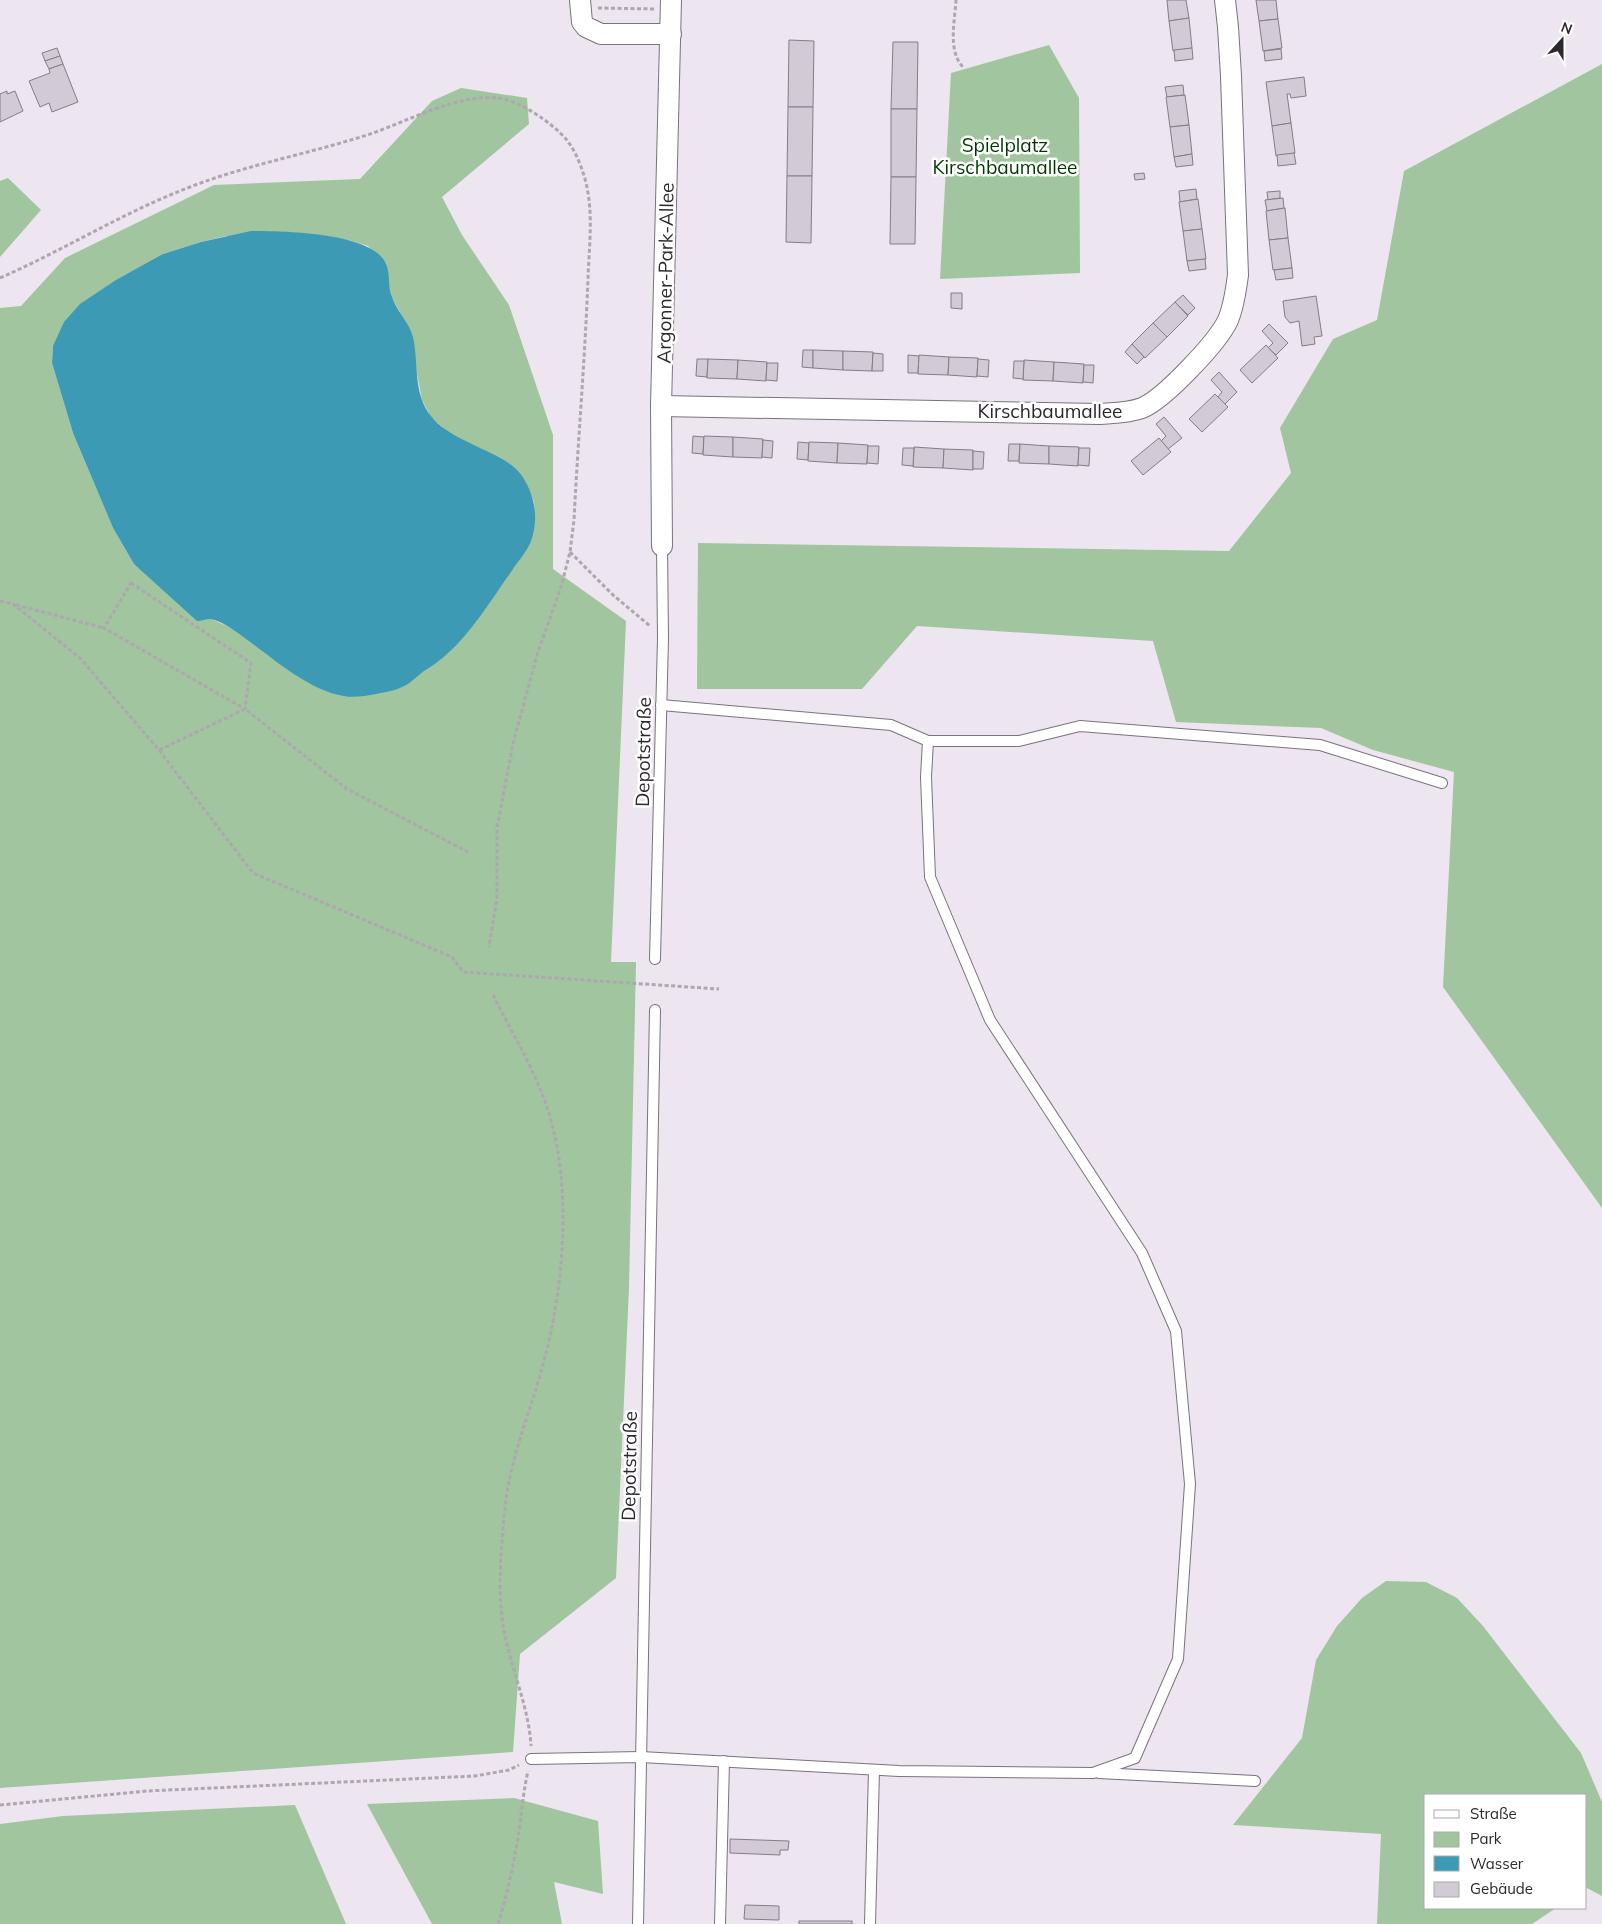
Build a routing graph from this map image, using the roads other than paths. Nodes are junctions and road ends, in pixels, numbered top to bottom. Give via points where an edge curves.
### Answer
1 (1225, 0) edge
2 (675, 3) edge
3 (580, 4) edge
4 (671, 34) junction
5 (661, 406) junction
6 (662, 546) joint
7 (661, 706) junction
8 (928, 741) junction
9 (1442, 782) dead end
10 (655, 959) dead end
11 (655, 1010) dead end
12 (642, 1757) junction
13 (531, 1759) road end
14 (724, 1762) junction
15 (874, 1770) junction
16 (1093, 1773) junction
17 (1255, 1781) dead end
18 (638, 1924) edge
19 (720, 1924) edge
20 (870, 1924) edge

1 - 5 street, Kirschbaumallee via 1231,76 1237,265 1234,298 1228,320 1219,335 1204,354 1154,401 1131,411 1100,414
2 - 4 street, Argonner-Park-Allee
3 - 4 street via 582,22 601,34
4 - 5 street, Argonner-Park-Allee
5 - 6 street, Argonner-Park-Allee
6 - 7 lane, Depotstraße
7 - 8 lane via 891,724
7 - 10 lane, Depotstraße
8 - 9 lane via 1019,741 1080,726 1320,745
8 - 16 lane via 926,777 930,877 990,1020 1142,1253 1176,1331 1190,1484 1178,1659 1135,1758
11 - 12 lane, Depotstraße
12 - 13 lane
12 - 14 lane
12 - 18 lane, Depotstraße
14 - 15 lane
14 - 19 lane
15 - 16 lane
15 - 20 lane
16 - 17 lane

